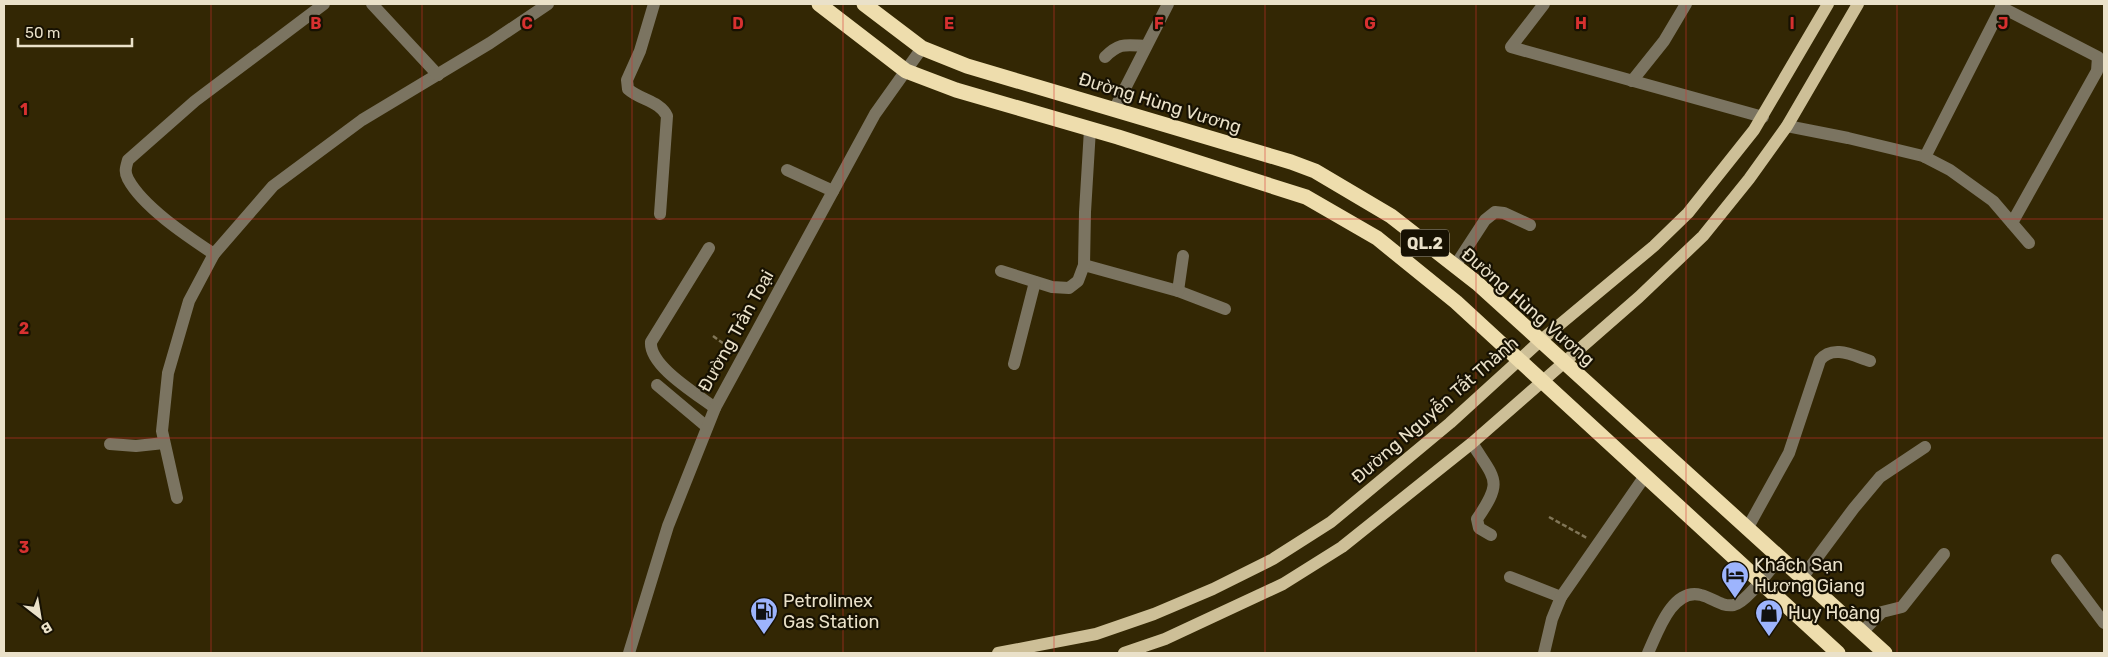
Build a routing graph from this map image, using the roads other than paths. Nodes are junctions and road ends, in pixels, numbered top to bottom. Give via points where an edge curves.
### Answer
1 (324, 4) edge
2 (372, 4) edge
3 (548, 4) edge
4 (654, 4) edge
5 (819, 4) edge
6 (864, 4) edge
7 (1168, 4) edge
8 (1544, 4) edge
9 (1686, 4) edge
10 (1828, 4) edge
11 (1858, 4) edge
12 (2002, 5) edge
13 (1146, 46) junction
14 (922, 48) junction
15 (1105, 57) dead end
16 (906, 71) junction
17 (438, 75) junction
18 (1632, 81) junction
19 (1115, 108) junction
20 (1763, 117) junction
21 (1787, 126) junction
22 (1090, 129) junction
23 (1925, 157) junction
24 (787, 170) dead end
25 (832, 191) junction
26 (660, 214) dead end
27 (2012, 223) junction
28 (1530, 225) dead end
29 (2029, 243) dead end
30 (709, 248) dead end
31 (214, 254) junction
32 (1183, 256) dead end
33 (1084, 265) junction
34 (1455, 266) junction
35 (1002, 272) dead end
36 (1035, 282) junction
37 (1178, 291) junction
38 (1225, 309) dead end
39 (1540, 341) junction
40 (1519, 360) junction
41 (1870, 361) dead end
42 (1564, 363) junction
43 (1014, 364) dead end
44 (1542, 382) junction
45 (656, 385) dead end
46 (715, 408) junction
47 (706, 427) junction
48 (1472, 442) junction
49 (164, 443) junction
50 (110, 444) dead end
51 (1925, 447) dead end
52 (1645, 476) junction
53 (177, 498) dead end
54 (1747, 529) junction
55 (1491, 535) dead end
56 (1944, 554) dead end
57 (1780, 558) junction
58 (2057, 560) dead end
59 (1510, 577) dead end
60 (1802, 578) junction
61 (1760, 582) junction
62 (1561, 597) junction
63 (2104, 623) edge
64 (1862, 632) junction
65 (629, 653) edge
66 (998, 653) edge
67 (1124, 653) edge
68 (1544, 653) edge
69 (1648, 653) edge
70 (1838, 653) edge
71 (1885, 653) edge

1 - 31 street via 195,101 128,160 127,178 144,198 175,227
2 - 17 street
3 - 17 street
4 - 26 street via 640,51 627,80 628,89 633,94 660,107 667,116
5 - 16 highway, QL.2
6 - 14 highway, Đường Hùng Vương / QL.2
7 - 13 street
8 - 18 street via 1511,47
9 - 18 street via 1664,41
10 - 20 main road, Đường Nguyễn Tất Thành
11 - 21 main road
12 - 23 street
12 - 27 street via 2098,57 2097,71
13 - 15 street via 1122,45
13 - 19 street
14 - 16 street, Đường Trần Toại
14 - 19 highway, Đường Hùng Vương / QL.2 via 968,66
16 - 22 highway, QL.2 via 956,90
16 - 25 street, Đường Trần Toại via 875,114
17 - 31 street via 362,120 273,186
18 - 20 street
19 - 34 highway, Đường Hùng Vương / QL.2 via 1315,172 1391,216
20 - 39 main road, Đường Nguyễn Tất Thành via 1688,212 1654,246
21 - 23 street
21 - 42 main road via 1703,236
22 - 33 street
22 - 40 highway, QL.2 via 1306,196 1376,238 1456,302
23 - 27 street via 1950,170 1993,201
24 - 25 street
25 - 46 street, Đường Trần Toại
27 - 29 street
28 - 34 street via 1496,212 1485,220
30 - 46 street via 651,342 651,348 663,368
31 - 49 street via 188,300 168,373 162,431
32 - 37 street
33 - 36 street via 1078,281 1069,288
33 - 37 street
34 - 39 highway, Đường Hùng Vương / QL.2
35 - 36 street
36 - 43 street
37 - 38 street
39 - 40 main road, Đường Nguyễn Tất Thành
39 - 42 highway, Đường Hùng Vương / QL.2
40 - 44 highway, QL.2
40 - 66 main road, Đường Nguyễn Tất Thành via 1450,423 1331,522 1273,559 1213,589 1096,634
41 - 54 street via 1837,351 1825,353 1789,453
42 - 44 main road
42 - 54 highway, Đường Hùng Vương / QL.2
44 - 48 main road
44 - 52 highway, QL.2
45 - 47 street
46 - 47 street, Đường Trần Toại
47 - 65 street, Đường Trần Toại via 668,526
48 - 55 street via 1495,482 1494,492 1476,519 1479,528
48 - 67 main road via 1342,547 1283,584 1174,635
49 - 50 street
49 - 53 street
51 - 60 street via 1880,477
52 - 61 highway, QL.2
52 - 62 street
54 - 57 highway, Đường Hùng Vương / QL.2
56 - 64 street via 1902,606 1882,612
57 - 60 highway, Đường Hùng Vương / QL.2
57 - 61 street
58 - 63 street
59 - 62 street
60 - 64 highway, Đường Hùng Vương / QL.2
61 - 69 street via 1735,605 1722,604 1700,594 1676,602 1665,615
61 - 70 highway, QL.2
62 - 68 street
64 - 71 highway, Đường Hùng Vương / QL.2

